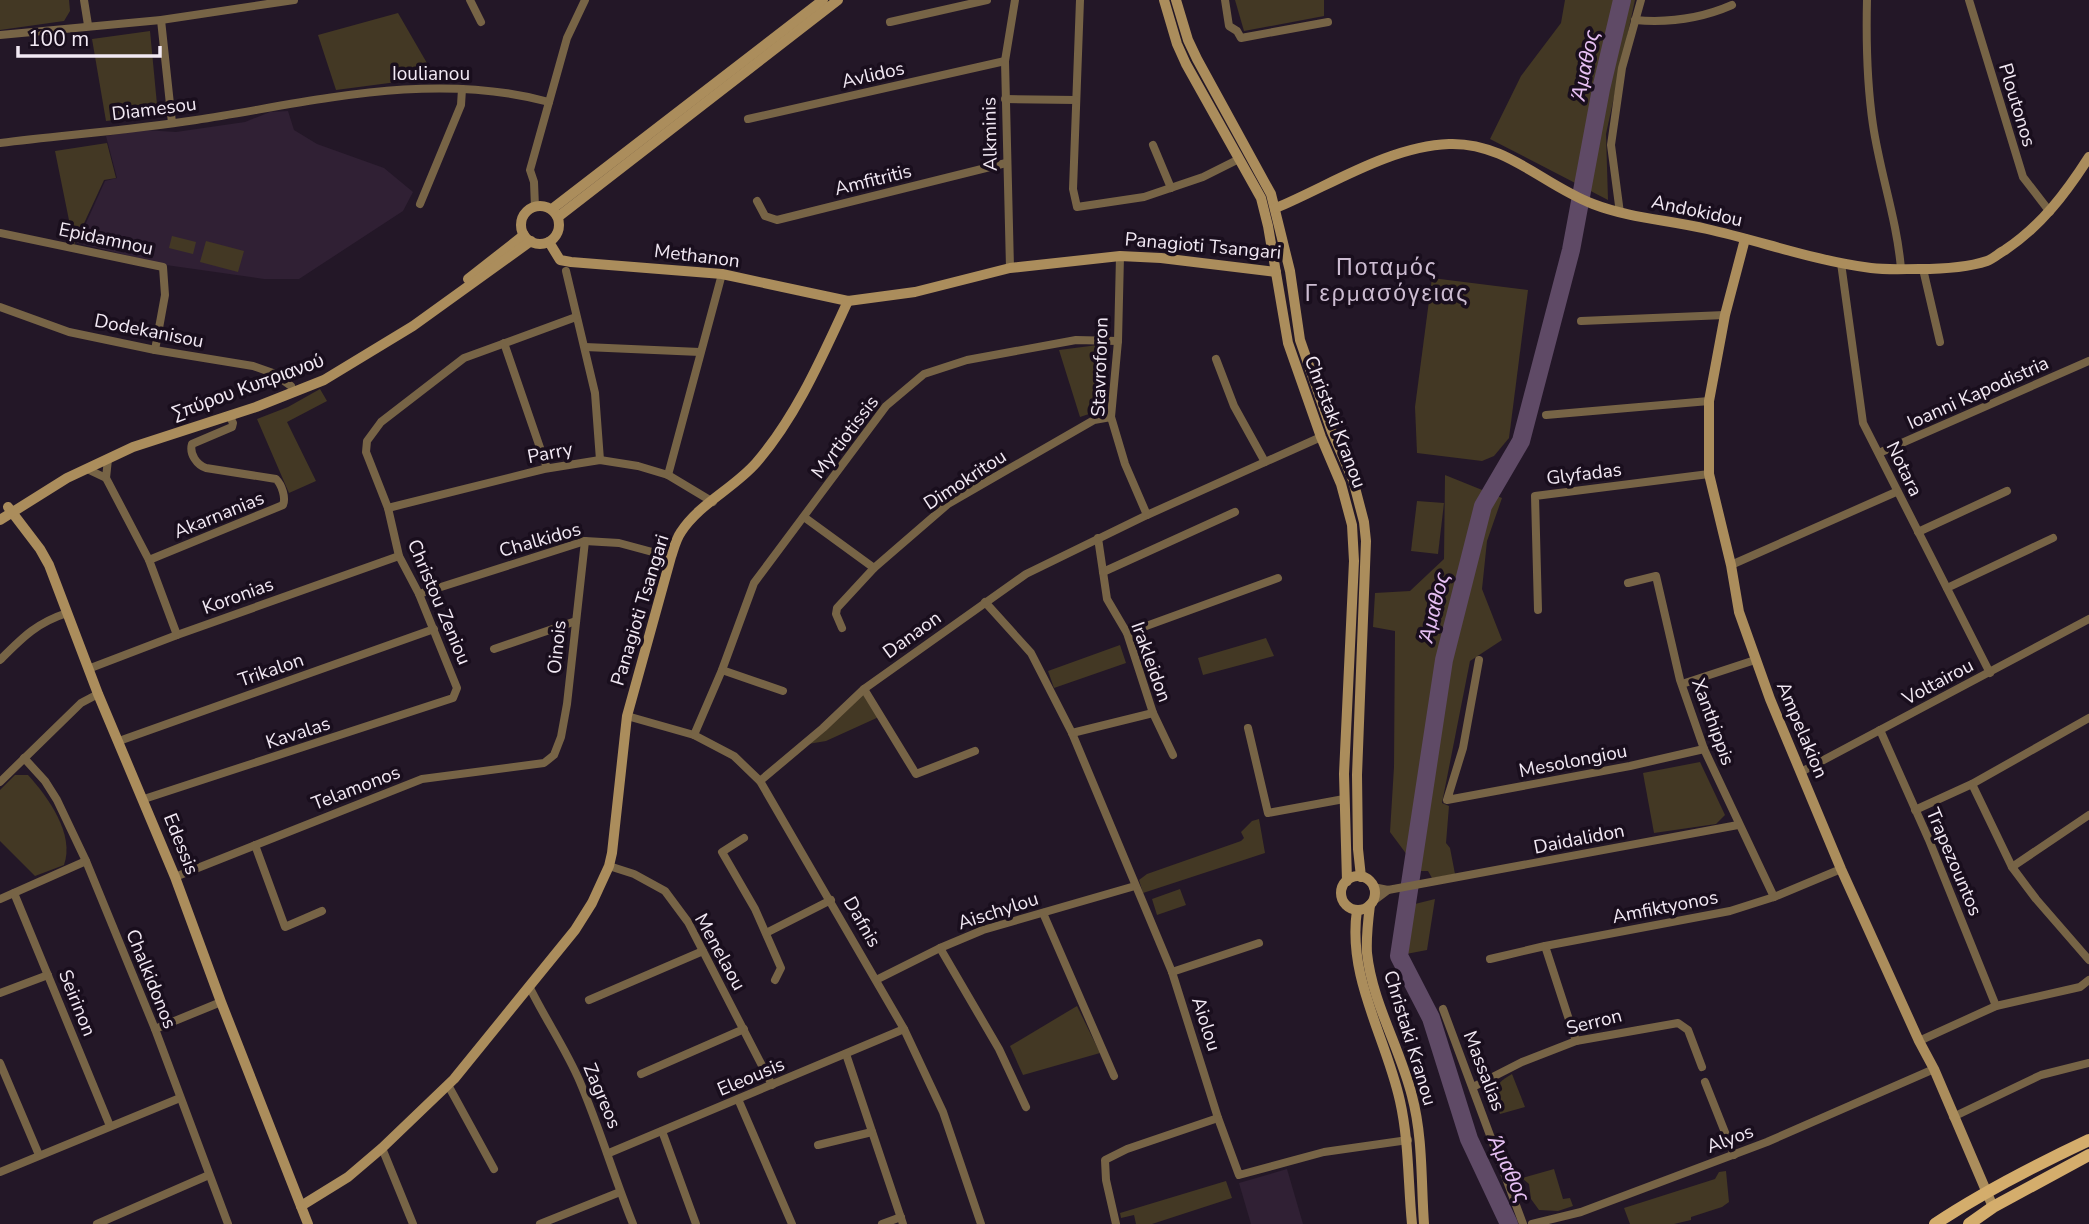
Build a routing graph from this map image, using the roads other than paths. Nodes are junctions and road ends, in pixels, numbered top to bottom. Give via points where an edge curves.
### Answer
1 (84, 0) edge
2 (294, 0) edge
3 (470, 0) edge
4 (585, 0) edge
5 (823, 0) edge
6 (838, 0) edge
7 (987, 0) edge
8 (1015, 0) edge
9 (1080, 0) edge
10 (1164, 0) edge
11 (1176, 0) edge
12 (1225, 0) edge
13 (1641, 0) edge
14 (1867, 0) edge
15 (1969, 0) edge
16 (251, 3) edge
17 (1731, 5) dead end
18 (161, 20) junction
19 (1635, 20) junction
20 (481, 22) dead end
21 (890, 22) dead end
22 (1328, 22) dead end
23 (88, 25) junction
24 (0, 35) edge
25 (1005, 61) junction
26 (462, 89) junction
27 (1004, 99) junction
28 (1076, 100) junction
29 (312, 102) joint
30 (549, 102) junction
31 (748, 119) dead end
32 (172, 123) junction
33 (0, 143) edge
34 (1153, 145) dead end
35 (2089, 157) edge
36 (1239, 159) junction
37 (1006, 163) junction
38 (1171, 188) junction
39 (757, 201) dead end
40 (420, 204) dead end
41 (534, 206) junction
42 (1276, 208) junction
43 (2050, 212) junction
44 (555, 213) junction
45 (1620, 213) junction
46 (0, 233) edge
47 (527, 238) junction
48 (1745, 239) junction
49 (549, 242) junction
50 (1120, 256) junction
51 (1841, 263) junction
52 (1010, 268) junction
53 (1901, 269) junction
54 (1923, 269) junction
55 (566, 271) dead end
56 (1290, 271) junction
57 (1276, 272) junction
58 (722, 274) junction
59 (848, 301) junction
60 (0, 307) edge
61 (1725, 315) junction
62 (576, 317) junction
63 (1581, 321) dead end
64 (1118, 341) junction
65 (1940, 342) dead end
66 (504, 343) junction
67 (585, 347) junction
68 (155, 350) junction
69 (700, 352) junction
70 (1216, 359) dead end
71 (2089, 361) edge
72 (291, 386) junction
73 (1710, 401) junction
74 (229, 415) junction
75 (1546, 415) dead end
76 (1111, 417) junction
77 (1321, 437) junction
78 (1879, 453) junction
79 (108, 459) junction
80 (600, 460) junction
81 (1265, 462) junction
82 (547, 468) junction
83 (87, 469) junction
84 (1709, 474) junction
85 (668, 475) junction
86 (106, 478) junction
87 (2007, 491) dead end
88 (1896, 492) junction
89 (713, 502) junction
90 (387, 508) junction
91 (7, 510) edge
92 (1235, 512) dead end
93 (1147, 515) junction
94 (804, 517) junction
95 (0, 520) edge
96 (1918, 532) junction
97 (1098, 538) junction
98 (2053, 538) dead end
99 (585, 541) junction
100 (399, 556) junction
101 (671, 556) junction
102 (149, 560) junction
103 (1731, 565) junction
104 (874, 568) junction
105 (1103, 572) junction
106 (1278, 578) dead end
107 (1628, 583) dead end
108 (1947, 588) junction
109 (419, 594) junction
110 (985, 602) junction
111 (1538, 610) dead end
112 (67, 612) junction
113 (2089, 619) edge
114 (576, 621) junction
115 (842, 628) dead end
116 (434, 629) junction
117 (1127, 633) junction
118 (177, 635) junction
119 (494, 649) dead end
120 (0, 660) edge
121 (1479, 660) dead end
122 (1755, 660) junction
123 (88, 669) junction
124 (722, 670) junction
125 (1990, 673) junction
126 (1682, 684) junction
127 (864, 689) junction
128 (457, 691) joint
129 (783, 691) dead end
130 (98, 694) junction
131 (1153, 713) junction
132 (627, 716) junction
133 (2089, 718) edge
134 (1248, 728) dead end
135 (1880, 730) junction
136 (1072, 733) junction
137 (694, 735) junction
138 (119, 741) junction
139 (1704, 749) junction
140 (975, 751) dead end
141 (554, 755) joint
142 (1173, 755) dead end
143 (24, 758) junction
144 (1801, 772) junction
145 (760, 781) junction
146 (0, 782) edge
147 (1972, 784) junction
148 (144, 799) junction
149 (1344, 799) junction
150 (1915, 810) junction
151 (2089, 815) edge
152 (1738, 825) junction
153 (744, 838) dead end
154 (255, 845) junction
155 (86, 861) junction
156 (609, 866) junction
157 (2011, 867) junction
158 (1840, 869) junction
159 (176, 877) junction
160 (1361, 877) junction
161 (1347, 881) junction
162 (1135, 886) junction
163 (1373, 887) junction
164 (1388, 890) junction
165 (14, 893) junction
166 (1774, 897) junction
167 (0, 898) edge
168 (831, 900) junction
169 (1371, 903) junction
170 (1357, 910) junction
171 (321, 911) dead end
172 (1043, 913) junction
173 (766, 933) junction
174 (1259, 943) dead end
175 (1545, 946) junction
176 (940, 948) junction
177 (703, 951) junction
178 (1490, 959) dead end
179 (2089, 960) edge
180 (1172, 972) junction
181 (48, 975) junction
182 (2089, 979) edge
183 (876, 980) junction
184 (775, 981) dead end
185 (529, 986) junction
186 (0, 993) edge
187 (589, 1000) dead end
188 (221, 1002) junction
189 (1996, 1006) junction
190 (1443, 1009) dead end
191 (155, 1029) junction
192 (744, 1029) junction
193 (904, 1029) junction
194 (1576, 1041) junction
195 (1919, 1041) junction
196 (846, 1054) junction
197 (0, 1063) edge
198 (2089, 1063) edge
199 (1702, 1067) dead end
200 (1934, 1069) junction
201 (641, 1074) dead end
202 (1114, 1076) dead end
203 (1705, 1082) dead end
204 (448, 1084) junction
205 (772, 1085) junction
206 (5, 1087) edge
207 (1474, 1087) junction
208 (180, 1098) junction
209 (738, 1099) junction
210 (1026, 1107) dead end
211 (1954, 1117) junction
212 (1218, 1118) junction
213 (110, 1126) junction
214 (662, 1131) junction
215 (872, 1132) junction
216 (1418, 1134) junction
217 (2089, 1140) edge
218 (1406, 1141) junction
219 (818, 1145) dead end
220 (382, 1148) junction
221 (609, 1153) junction
222 (39, 1155) junction
223 (1734, 1155) junction
224 (2089, 1155) edge
225 (494, 1169) dead end
226 (0, 1172) edge
227 (209, 1175) junction
228 (620, 1192) junction
229 (1986, 1195) junction
230 (301, 1206) junction
231 (1993, 1207) junction
232 (902, 1221) edge
233 (97, 1224) edge
234 (228, 1224) edge
235 (308, 1224) edge
236 (413, 1224) edge
237 (540, 1224) edge
238 (633, 1224) edge
239 (696, 1224) edge
240 (792, 1224) edge
241 (882, 1224) edge
242 (981, 1224) edge
243 (1116, 1224) edge
244 (1412, 1224) edge
245 (1424, 1224) edge
246 (1523, 1224) edge
247 (1532, 1224) edge
248 (1934, 1224) edge
249 (1969, 1224) edge

1 - 23 street
2 - 16 street
3 - 20 street
4 - 30 street via 567,38
5 - 44 main road
6 - 44 main road
7 - 21 street
8 - 25 street, Alkminis
9 - 28 street
10 - 36 main road, Christaki Kranou via 1186,64
11 - 42 main road, Christaki Kranou via 1197,59
12 - 22 street via 1229,26 1241,37
13 - 19 street
14 - 53 street via 1873,125
15 - 43 street, Ploutonos via 2022,177
16 - 18 street
17 - 19 street via 1681,20
18 - 23 street
18 - 32 street
19 - 45 street via 1622,68 1611,145
23 - 24 street
25 - 27 street, Alkminis
25 - 31 street, Avlidos
26 - 29 street, Ioulianou via 418,87
26 - 30 street, Ioulianou
26 - 40 street via 461,105
27 - 28 street
27 - 37 street, Alkminis
28 - 38 street via 1073,189 1077,207
29 - 32 street, Diamesou
30 - 41 street via 530,170
32 - 33 street, Diamesou
34 - 38 street
35 - 43 main road, Andokidou
36 - 38 street
36 - 57 main road, Christaki Kranou via 1261,198
37 - 39 street, Amfitritis via 777,220 765,216
37 - 52 street, Alkminis
41 - 44 main road via 547,206
41 - 47 main road via 522,220
42 - 45 main road, Andokidou via 1340,176 1448,144 1499,152 1562,189
42 - 56 main road, Christaki Kranou
43 - 54 main road, Andokidou via 1988,261
44 - 49 main road via 558,233
45 - 48 main road, Andokidou
46 - 68 street, Epidamnou via 163,267 165,295
47 - 49 main road via 537,244
47 - 72 main road, Σπύρου Κυπριανού via 347,360
47 - 74 main road, Σπύρου Κυπριανού via 453,299 351,366
48 - 51 main road, Andokidou
48 - 61 main road, Ampelakion
49 - 58 main road, Methanon via 560,260
50 - 52 main road, Panagioti Tsangari
50 - 57 main road, Panagioti Tsangari
50 - 64 street, Stavroforon
51 - 53 main road, Andokidou
51 - 78 street, Notara via 1863,423
52 - 59 main road, Panagioti Tsangari via 915,292
53 - 54 main road, Andokidou
54 - 65 street
55 - 62 street
56 - 57 street, Panagioti Tsangari
56 - 160 main road, Christaki Kranou via 1300,340 1353,480 1365,531 1357,775
57 - 77 main road, Christaki Kranou via 1288,343
58 - 59 main road, Methanon
58 - 69 street
59 - 89 main road, Panagioti Tsangari via 780,433 754,466
60 - 68 street, Dodekanisou via 69,332
61 - 63 street
61 - 73 main road, Ampelakion
62 - 66 street, Christou Zeniou
62 - 67 street
64 - 76 street, Stavroforon
64 - 94 street, Myrtiotissis via 1076,340 967,360 924,374 886,406
66 - 82 street
66 - 90 street, Christou Zeniou via 464,358 369,436 366,452
67 - 69 street
67 - 80 street via 595,393
68 - 72 street, Dodekanisou via 253,366
69 - 85 street
70 - 81 street via 1234,406
71 - 78 street, Ioanni Kapodistria
72 - 91 main road, Σπύρου Κυπριανού via 130,442 64,473
73 - 75 street
73 - 84 main road, Ampelakion
74 - 79 main road, Σπύρου Κυπριανού
74 - 102 street, Akarnanias via 232,427 192,444 198,464 276,479 283,505
76 - 93 street, Stavroforon
76 - 104 street, Dimokritou via 1094,420 948,504
77 - 81 street, Danaon
77 - 149 main road, Christaki Kranou via 1348,505 1354,541
78 - 88 street, Notara
79 - 83 main road, Σπύρου Κυπριανού
79 - 86 street
80 - 82 street, Parry
80 - 85 street, Parry
81 - 93 street, Danaon
82 - 90 street, Parry
83 - 86 street
83 - 91 main road, Σπύρου Κυπριανού
84 - 103 main road, Ampelakion
84 - 111 street, Glyfadas via 1535,496
85 - 89 street, Parry
86 - 102 street
87 - 96 street
88 - 96 street, Notara
88 - 103 street
89 - 101 main road, Panagioti Tsangari via 689,521
90 - 100 street, Christou Zeniou
91 - 95 main road, Σπύρου Κυπριανού
91 - 112 main road, Edessis via 40,549
92 - 105 street
93 - 97 street, Danaon
94 - 104 street
94 - 124 street, Myrtiotissis via 754,583
96 - 108 street, Notara
97 - 105 street, Irakleidon
97 - 110 street, Danaon via 1026,574
98 - 108 street
99 - 101 street, Chalkidos via 618,542
99 - 109 street, Chalkidos
99 - 114 street, Oinois
100 - 109 street, Christou Zeniou
100 - 118 street, Koronias
101 - 132 main road, Panagioti Tsangari
102 - 118 street
103 - 122 main road, Ampelakion
104 - 115 street, Dimokritou via 837,608
105 - 117 street, Irakleidon via 1107,599
106 - 117 street
107 - 126 street, Xanthippis via 1657,576
108 - 125 street, Notara
109 - 116 street, Christou Zeniou
110 - 127 street, Danaon
110 - 136 street, Aiolou via 1031,653
112 - 120 street via 34,627
112 - 123 main road, Edessis
113 - 125 street, Voltairou
114 - 119 street
114 - 141 street, Oinois via 567,704
116 - 128 street, Christou Zeniou
116 - 138 street, Trikalon
117 - 131 street, Irakleidon
118 - 123 street, Koronias
121 - 139 street, Mesolongiou via 1463,748 1447,800
122 - 126 street
122 - 144 main road, Ampelakion
123 - 130 main road, Edessis
124 - 129 street
124 - 137 street, Myrtiotissis
125 - 135 street, Voltairou
126 - 139 street, Xanthippis
127 - 140 street via 916,774
127 - 145 street, Danaon
128 - 148 street, Kavalas via 453,698
130 - 138 main road, Edessis
130 - 143 street via 81,703
131 - 136 street
131 - 142 street, Irakleidon
132 - 137 street, Dafnis
132 - 156 main road, Panagioti Tsangari
133 - 147 street
134 - 149 street via 1268,813
135 - 144 street, Voltairou
135 - 150 street, Trapezountos
136 - 162 street, Aiolou
137 - 145 street, Dafnis via 734,756
138 - 148 main road, Edessis
139 - 152 street, Xanthippis
141 - 154 street, Telamonos via 544,763 422,779
143 - 146 street
143 - 155 street, Chalkidonos via 57,800
144 - 158 main road, Ampelakion
145 - 168 street, Dafnis
147 - 150 street
147 - 157 street
148 - 159 main road, Edessis
149 - 161 main road, Christaki Kranou
150 - 189 street, Trapezountos
151 - 157 street
152 - 164 street, Daidalidon
152 - 166 street, Xanthippis
153 - 173 street via 722,852
154 - 159 street, Telamonos
154 - 171 street via 285,927
155 - 165 street
155 - 191 street, Chalkidonos
156 - 177 street, Menelaou via 665,891
156 - 185 main road, Panagioti Tsangari via 575,930
157 - 179 street
158 - 166 street, Amfiktyonos
158 - 195 main road, Ampelakion
159 - 188 main road, Edessis
160 - 161 main road
160 - 163 main road
161 - 170 main road via 1342,899
162 - 172 street, Aischylou
162 - 180 street, Aiolou
163 - 164 street
163 - 169 main road
164 - 169 street
165 - 167 street
165 - 181 street, Seirinon
166 - 175 street, Amfiktyonos via 1730,911
168 - 173 street
168 - 183 street, Dafnis
169 - 170 main road
169 - 216 main road, Christaki Kranou via 1367,934 1372,979 1412,1095
170 - 218 main road, Christaki Kranou via 1355,938 1361,982 1400,1099
172 - 176 street, Aischylou
172 - 202 street
173 - 184 street via 781,968
174 - 180 street
175 - 178 street, Amfiktyonos
175 - 194 street
176 - 183 street, Aischylou
176 - 210 street via 999,1049
177 - 187 street
177 - 192 street, Menelaou
180 - 212 street, Aiolou
181 - 186 street
181 - 213 street, Seirinon
182 - 189 street via 2080,987
183 - 193 street, Dafnis
185 - 204 main road, Panagioti Tsangari
185 - 221 street, Zagreos via 578,1078
188 - 191 street
188 - 230 main road, Edessis
189 - 195 street
190 - 207 street, Massalias
191 - 208 street, Chalkidonos
192 - 201 street
192 - 205 street, Menelaou
193 - 196 street, Eleousis
193 - 242 street, Dafnis via 943,1112
194 - 199 street, Serron via 1678,1023 1688,1030
194 - 207 street, Serron
195 - 200 main road, Ampelakion
196 - 205 street, Eleousis
196 - 215 street
197 - 206 street
198 - 211 street via 2040,1075
200 - 211 main road, Ampelakion
200 - 223 street, Alyos
203 - 223 street
204 - 220 main road, Panagioti Tsangari
204 - 225 street
205 - 209 street, Eleousis
206 - 222 street
207 - 246 street, Massalias
208 - 213 street
208 - 227 street, Chalkidonos
209 - 214 street, Eleousis
209 - 240 street
211 - 229 main road, Ampelakion
212 - 218 street, Aiolou via 1239,1175 1324,1152
212 - 243 street via 1105,1160
213 - 222 street
214 - 221 street, Eleousis
214 - 239 street
215 - 219 street
215 - 232 street
216 - 218 street
216 - 245 main road, Christaki Kranou
217 - 229 main road
218 - 244 main road, Christaki Kranou
220 - 230 main road, Panagioti Tsangari via 348,1177
220 - 236 street
221 - 228 street, Zagreos
222 - 226 street
223 - 247 street, Alyos via 1605,1204
224 - 231 main road
227 - 233 street
227 - 234 street, Chalkidonos
228 - 237 street
228 - 238 street, Zagreos
229 - 231 main road, Ampelakion
229 - 248 main road
230 - 235 main road
231 - 249 main road
232 - 241 street

